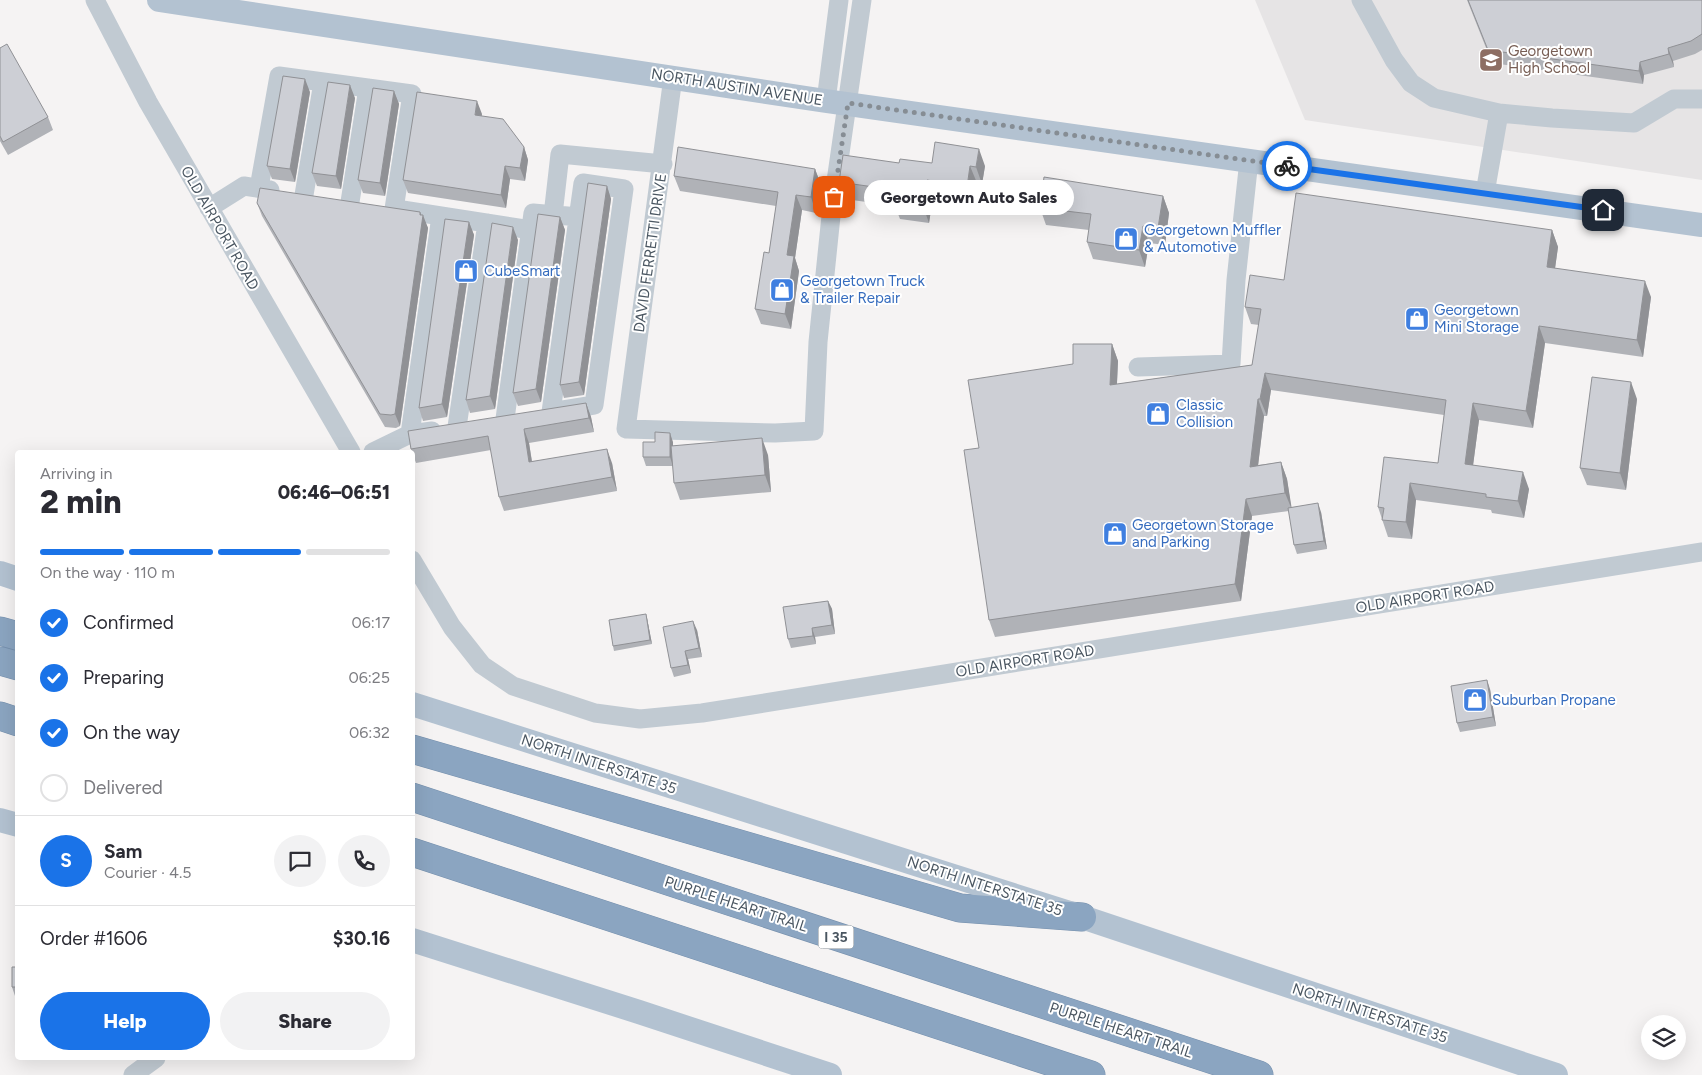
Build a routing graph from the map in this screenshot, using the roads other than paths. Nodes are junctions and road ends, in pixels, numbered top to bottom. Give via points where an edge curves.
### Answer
1 (95, 0) edge
2 (159, 0) edge
3 (840, 0) edge
4 (862, 0) edge
5 (1361, 0) edge
6 (673, 77) junction
7 (323, 82) junction
8 (368, 88) junction
9 (1702, 99) edge
10 (837, 102) junction
11 (1499, 113) junction
12 (1249, 160) junction
13 (662, 164) junction
14 (259, 188) junction
15 (1484, 193) junction
16 (304, 195) junction
17 (372, 206) junction
18 (209, 208) junction
19 (553, 214) junction
20 (440, 216) junction
21 (579, 217) junction
22 (488, 224) junction
23 (1702, 225) edge
24 (531, 230) junction
25 (1138, 366) dead end
26 (528, 416) junction
27 (457, 427) junction
28 (410, 434) junction
29 (350, 450) edge
30 (377, 450) edge
31 (1702, 552) edge
32 (415, 565) edge
33 (0, 573) edge
34 (15, 578) edge
35 (0, 631) edge
36 (15, 635) edge
37 (0, 661) edge
38 (15, 665) edge
39 (415, 705) edge
40 (0, 716) edge
41 (15, 721) edge
42 (415, 750) edge
43 (415, 798) edge
44 (0, 820) edge
45 (15, 824) edge
46 (415, 853) edge
47 (1082, 917) junction
48 (415, 941) edge
49 (153, 1060) edge
50 (133, 1075) edge
51 (830, 1075) edge
52 (1091, 1075) edge
53 (1259, 1075) edge
54 (1556, 1075) edge

1 - 18 street, OLD AIRPORT ROAD via 148,102
2 - 6 main road, NORTH AUSTIN AVENUE
3 - 10 street
4 - 10 street
5 - 11 street via 1394,60 1411,83 1434,98
6 - 10 main road, NORTH AUSTIN AVENUE
6 - 13 street, DAVID FERRETTI DRIVE
7 - 8 street
7 - 14 street via 279,76
7 - 16 street
8 - 17 street
8 - 17 street via 412,94
9 - 11 street via 1674,99 1634,123
10 - 12 main road, NORTH AUSTIN AVENUE
10 - 13 street, DAVID FERRETTI DRIVE via 814,431 626,429
11 - 15 street
12 - 15 main road, NORTH AUSTIN AVENUE
12 - 25 street via 1231,364
13 - 19 street via 560,154
14 - 16 street
14 - 18 street via 244,186
15 - 23 main road, NORTH AUSTIN AVENUE
16 - 17 street
17 - 20 street
18 - 29 street, OLD AIRPORT ROAD
19 - 21 street
19 - 24 street via 533,213
20 - 22 street
20 - 28 street
21 - 26 street
21 - 26 street via 583,183 624,188 594,406
22 - 24 street
22 - 27 street
24 - 26 street
26 - 27 street
27 - 28 street
28 - 30 street
31 - 32 street, OLD AIRPORT ROAD via 712,711 640,719 595,713 513,686 482,665 452,627
33 - 34 main road
35 - 36 highway
37 - 38 highway
39 - 47 main road, NORTH INTERSTATE 35
40 - 41 highway
42 - 47 highway via 960,908
43 - 53 highway, PURPLE HEART TRAIL / I 35
44 - 45 main road
46 - 52 highway
47 - 54 main road, NORTH INTERSTATE 35
48 - 51 main road
49 - 50 street

